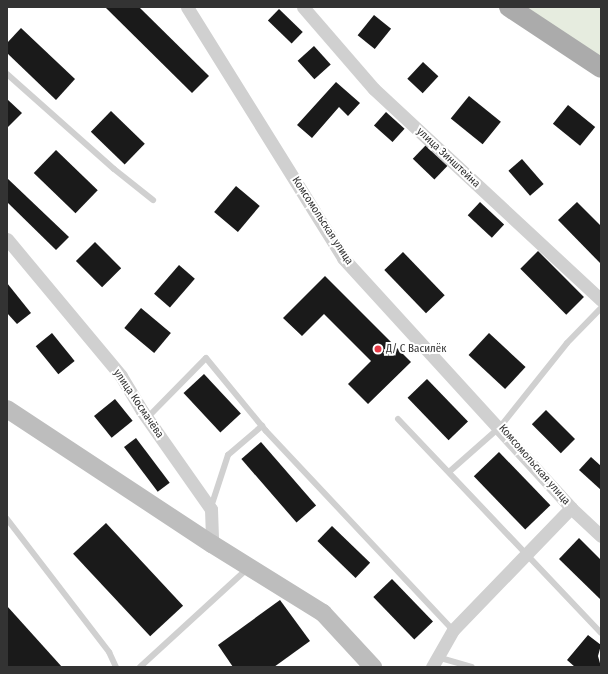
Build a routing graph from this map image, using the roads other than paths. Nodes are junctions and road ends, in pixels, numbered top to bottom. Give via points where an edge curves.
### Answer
1 (186, 7) edge
2 (303, 7) edge
3 (510, 7) edge
4 (601, 68) edge
5 (7, 74) edge
6 (153, 200) dead end
7 (7, 239) edge
8 (601, 300) edge
9 (601, 308) edge
10 (7, 409) edge
11 (147, 418) junction
12 (398, 419) dead end
13 (262, 426) junction
14 (500, 426) junction
15 (449, 472) junction
16 (571, 508) junction
17 (211, 509) junction
18 (7, 519) edge
19 (601, 536) edge
20 (212, 544) junction
21 (527, 553) junction
22 (249, 567) junction
23 (453, 630) junction
24 (601, 633) edge
25 (434, 662) edge
26 (116, 667) edge
27 (140, 667) edge
28 (373, 667) edge
29 (472, 667) edge

1 - 14 street, Комсомольская улица via 343,258
2 - 8 street, улица Зинштейна via 374,89
3 - 4 main road
5 - 6 lane via 114,169
7 - 11 street, улица Космачёва via 121,376
9 - 14 lane via 566,344
10 - 20 main road
11 - 13 lane via 206,358
11 - 17 street, улица Космачёва
12 - 15 lane
13 - 17 lane via 228,455
13 - 23 lane
14 - 15 lane
14 - 16 street, Комсомольская улица
15 - 21 lane
16 - 19 street, Комсомольская улица
16 - 21 street
17 - 20 street
18 - 26 lane via 109,652
20 - 22 main road
21 - 23 street
21 - 24 lane
22 - 27 lane
22 - 28 main road via 323,613
23 - 25 street
25 - 29 lane

